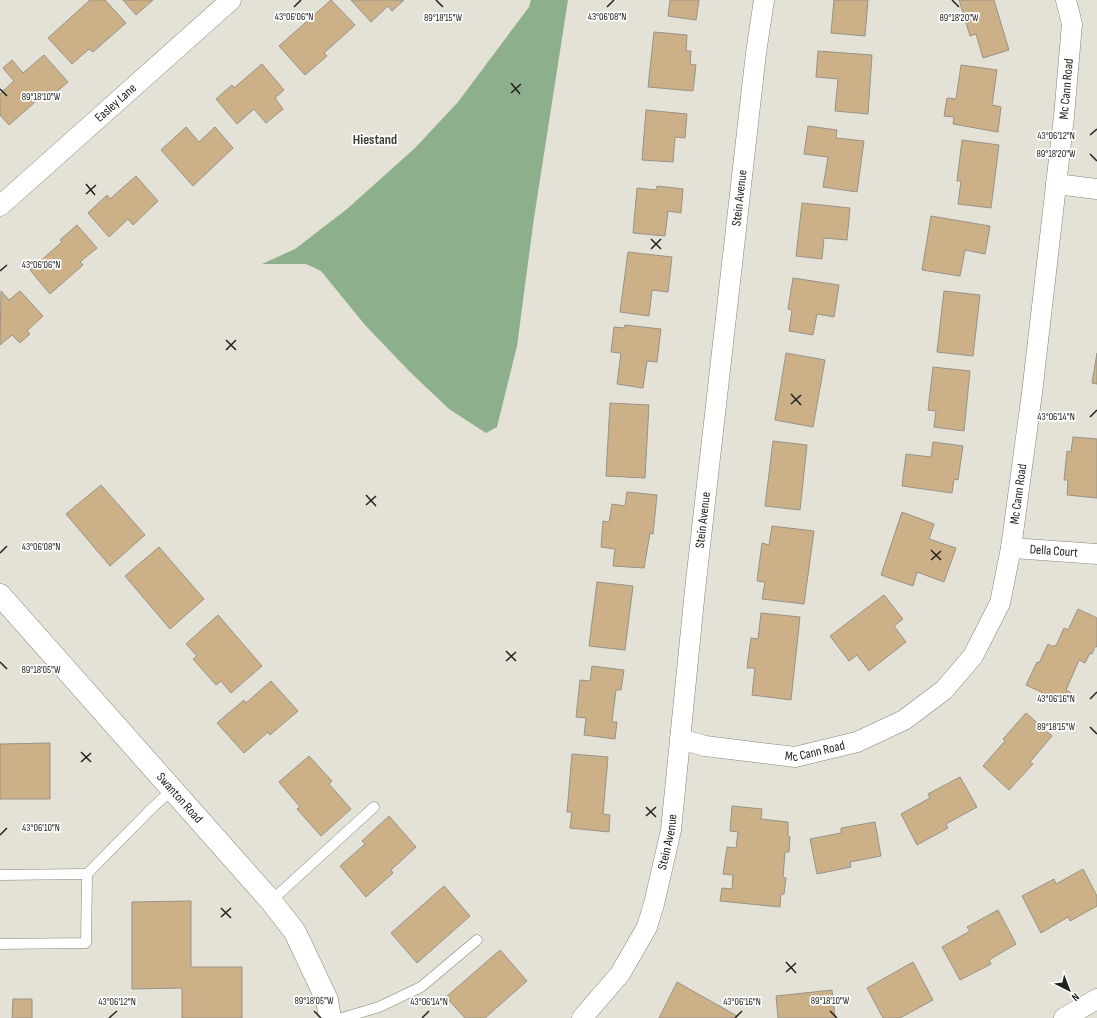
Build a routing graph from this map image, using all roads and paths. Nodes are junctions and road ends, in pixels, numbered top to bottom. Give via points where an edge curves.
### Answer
1 (231, 0) edge
2 (764, 0) edge
3 (1066, 0) edge
4 (1056, 184) junction
5 (1097, 189) edge
6 (0, 206) edge
7 (1011, 548) junction
8 (1097, 554) edge
9 (0, 595) edge
10 (680, 740) junction
11 (172, 790) junction
12 (374, 806) dead end
13 (87, 874) junction
14 (0, 875) edge
15 (271, 901) junction
16 (477, 940) dead end
17 (0, 944) edge
18 (1097, 999) edge
19 (587, 1016) edge
20 (330, 1018) edge
21 (342, 1018) edge
22 (1064, 1018) edge

1 - 6 street, Easley Lane
2 - 10 street, Stein Avenue via 695,590
3 - 4 street, Mc Cann Road via 1072,24
4 - 5 street
4 - 7 street, Mc Cann Road
7 - 8 street, Della Court
7 - 10 street, Mc Cann Road via 1000,603 973,656 944,690 904,720 857,742 795,757 705,746
9 - 11 street, Swanton Road
10 - 19 street, Stein Avenue via 671,830 647,927 620,974
11 - 13 lane
11 - 15 street, Swanton Road
12 - 15 lane
13 - 14 lane
13 - 17 lane via 86,944
15 - 20 street, Swanton Road via 295,932 327,1000
16 - 21 lane via 421,987 379,1007
18 - 22 street

